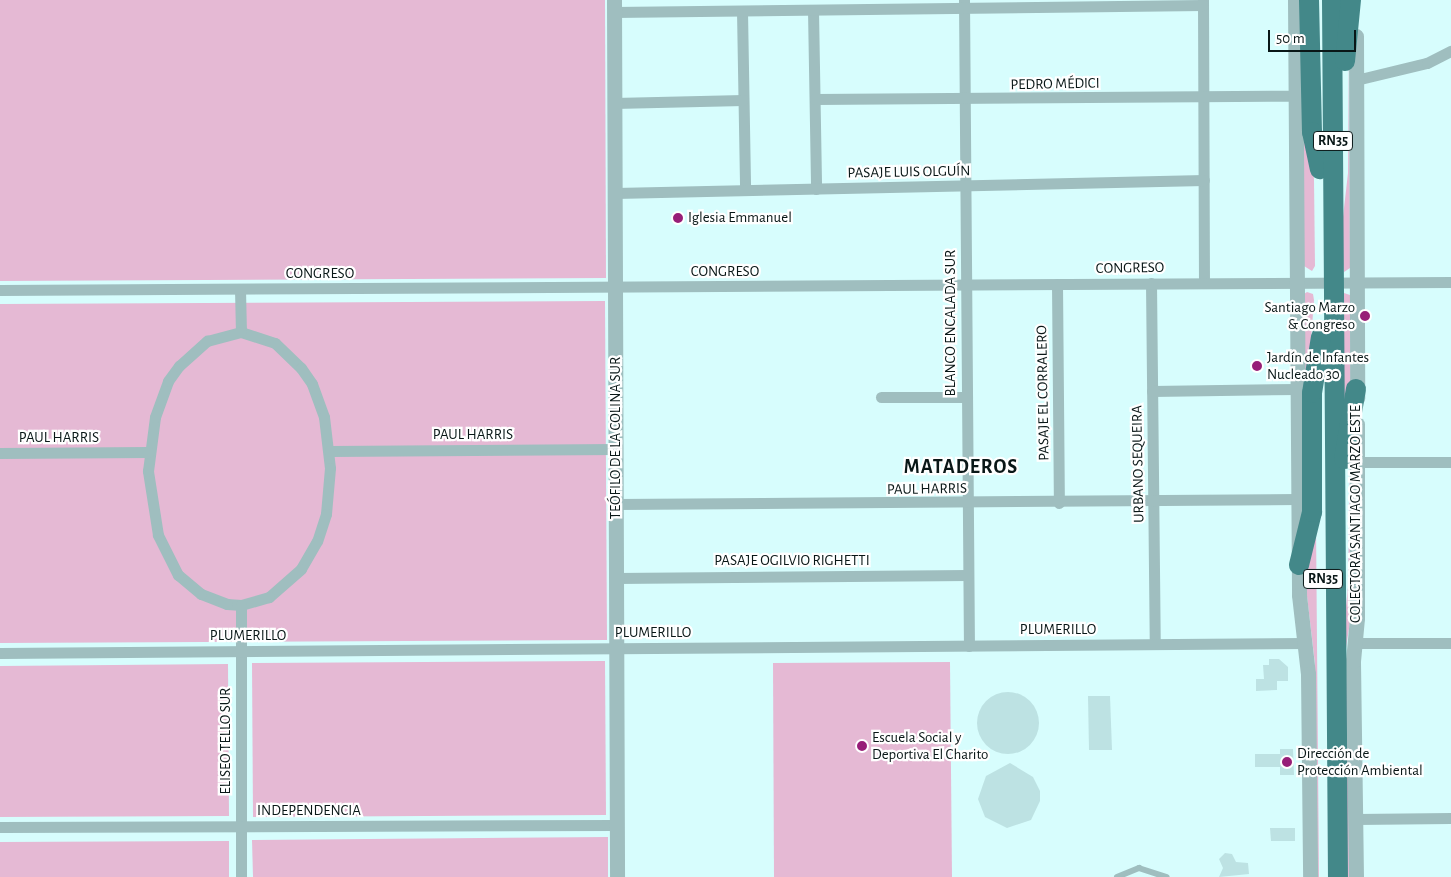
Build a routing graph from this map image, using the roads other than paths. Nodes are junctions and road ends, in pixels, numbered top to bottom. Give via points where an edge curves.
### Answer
1 (1295, 0) edge
2 (1309, 0) edge
3 (1319, 0) edge
4 (1332, 0) edge
5 (1351, 0) edge
6 (1356, 0) edge
7 (1203, 3) edge
8 (964, 4) edge
9 (614, 6) edge
10 (742, 10) junction
11 (813, 10) junction
12 (1451, 51) edge
13 (1356, 80) junction
14 (1296, 96) junction
15 (1203, 98) junction
16 (814, 99) junction
17 (743, 100) junction
18 (964, 100) junction
19 (614, 103) junction
20 (1320, 169) junction
21 (1204, 180) junction
22 (965, 186) junction
23 (816, 189) junction
24 (745, 190) junction
25 (615, 193) junction
26 (1334, 238) junction
27 (1297, 281) junction
28 (1204, 282) junction
29 (1327, 282) junction
30 (1451, 282) edge
31 (1151, 283) junction
32 (1356, 283) junction
33 (1057, 284) junction
34 (966, 285) junction
35 (615, 288) junction
36 (240, 289) junction
37 (0, 290) edge
38 (241, 332) junction
39 (1321, 337) junction
40 (1298, 389) junction
41 (1356, 389) junction
42 (1152, 391) junction
43 (967, 397) junction
44 (881, 398) dead end
45 (616, 449) junction
46 (330, 451) junction
47 (149, 452) junction
48 (0, 453) edge
49 (1357, 462) junction
50 (1451, 462) edge
51 (1298, 499) junction
52 (1153, 501) junction
53 (1059, 503) junction
54 (616, 504) junction
55 (968, 504) junction
56 (1299, 565) junction
57 (968, 575) junction
58 (616, 578) junction
59 (241, 605) junction
60 (1305, 643) junction
61 (1345, 643) junction
62 (1451, 643) edge
63 (1155, 644) junction
64 (969, 646) junction
65 (616, 649) junction
66 (241, 652) junction
67 (0, 654) edge
68 (1356, 818) junction
69 (1451, 818) edge
70 (617, 825) junction
71 (241, 826) junction
72 (0, 827) edge
73 (241, 877) edge
74 (617, 877) edge
75 (1116, 877) edge
76 (1167, 877) edge
77 (1310, 877) edge
78 (1325, 877) edge
79 (1338, 877) edge
80 (1356, 877) edge

1 - 14 street
2 - 20 highway via 1312,132
3 - 20 highway, RN35
4 - 26 highway, RN35
5 - 26 highway via 1345,48 1344,176
6 - 13 street, COLECTORA SANTIAGO MARZO ESTE
7 - 8 street
7 - 15 street
8 - 11 street
8 - 18 street, BLANCO ENCALADA SUR
9 - 10 street
9 - 19 street, TEÓFILO DE LA COLINA SUR
10 - 11 street
10 - 17 street
11 - 16 street
12 - 13 street via 1427,62
13 - 32 street, COLECTORA SANTIAGO MARZO ESTE
14 - 15 street, PEDRO MÉDICI
14 - 27 street
15 - 18 street, PEDRO MÉDICI
15 - 21 street
16 - 18 street, PEDRO MÉDICI
16 - 23 street
17 - 19 street
17 - 24 street
18 - 22 street, BLANCO ENCALADA SUR
19 - 25 street, TEÓFILO DE LA COLINA SUR
20 - 29 highway, RN35
21 - 22 street, PASAJE LUIS OLGUÍN
21 - 28 street
22 - 23 street, PASAJE LUIS OLGUÍN
22 - 34 street, BLANCO ENCALADA SUR
23 - 24 street, PASAJE LUIS OLGUÍN
24 - 25 street, PASAJE LUIS OLGUÍN
25 - 35 street, TEÓFILO DE LA COLINA SUR
26 - 29 highway, RN35
27 - 28 street, CONGRESO
27 - 29 street, CONGRESO
27 - 40 street
28 - 31 street, CONGRESO
29 - 32 street, CONGRESO
29 - 39 highway, RN35
29 - 61 highway, RN35
30 - 32 street, CONGRESO
31 - 33 street, CONGRESO
31 - 42 street, URBANO SEQUEIRA
32 - 41 street, COLECTORA SANTIAGO MARZO ESTE
33 - 34 street, CONGRESO
33 - 53 street, PASAJE EL CORRALERO
34 - 35 street, CONGRESO
34 - 43 street, BLANCO ENCALADA SUR
35 - 36 street, CONGRESO
35 - 45 street, TEÓFILO DE LA COLINA SUR
36 - 37 street, CONGRESO
36 - 38 street
38 - 46 street via 275,343 301,368 318,399
38 - 47 street via 207,341 179,366 161,398
39 - 56 highway via 1312,393 1312,512
39 - 78 highway, RN35
40 - 42 street
40 - 51 street
41 - 49 street, COLECTORA SANTIAGO MARZO ESTE
41 - 61 highway via 1344,456
42 - 52 street, URBANO SEQUEIRA
43 - 44 street
43 - 55 street, BLANCO ENCALADA SUR
45 - 46 street, PAUL HARRIS
45 - 54 street, TEÓFILO DE LA COLINA SUR
46 - 59 street via 329,500 310,555 281,590
47 - 48 street, PAUL HARRIS
47 - 59 street via 154,520 169,561 178,575 201,594 227,604
49 - 50 street
49 - 61 street, COLECTORA SANTIAGO MARZO ESTE
51 - 52 street, PAUL HARRIS
51 - 56 street
52 - 53 street, PAUL HARRIS
52 - 63 street, URBANO SEQUEIRA
53 - 55 street, PAUL HARRIS
54 - 55 street, PAUL HARRIS
54 - 58 street, TEÓFILO DE LA COLINA SUR
55 - 57 street, BLANCO ENCALADA SUR
56 - 60 street via 1299,609
57 - 58 street, PASAJE OGILVIO RIGHETTI
57 - 64 street, BLANCO ENCALADA SUR
58 - 65 street, TEÓFILO DE LA COLINA SUR
59 - 66 street, ELISEO TELLO SUR
60 - 63 street, PLUMERILLO
60 - 77 street via 1309,685
61 - 62 street
61 - 68 street, COLECTORA SANTIAGO MARZO ESTE
61 - 79 highway, RN35
63 - 64 street, PLUMERILLO
64 - 65 street, PLUMERILLO
65 - 66 street, PLUMERILLO
65 - 70 street, TEÓFILO DE LA COLINA SUR
66 - 67 street, PLUMERILLO
66 - 71 street, ELISEO TELLO SUR
68 - 69 street
68 - 80 street, COLECTORA SANTIAGO MARZO ESTE
70 - 71 street, INDEPENDENCIA
70 - 74 street, TEÓFILO DE LA COLINA SUR
71 - 72 street, INDEPENDENCIA
71 - 73 street, ELISEO TELLO SUR
75 - 76 lane via 1140,868

